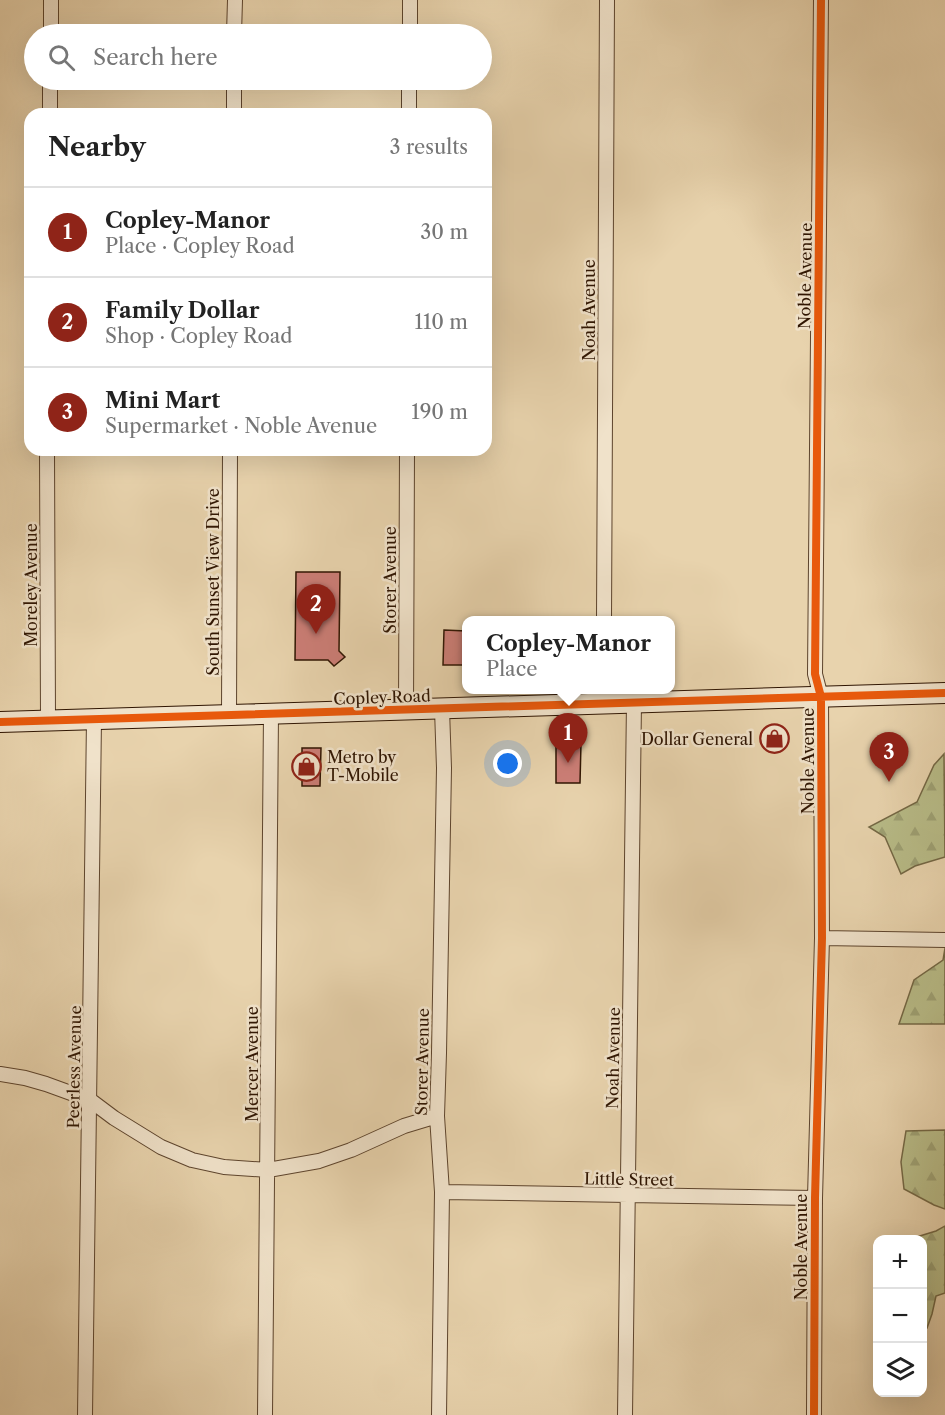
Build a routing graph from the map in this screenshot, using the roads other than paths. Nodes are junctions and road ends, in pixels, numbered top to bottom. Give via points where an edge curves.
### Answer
1 (51, 0) edge
2 (235, 0) edge
3 (410, 0) edge
4 (607, 0) edge
5 (821, 0) edge
6 (51, 24) edge
7 (234, 24) edge
8 (410, 24) edge
9 (50, 90) edge
10 (234, 90) edge
11 (410, 90) edge
12 (50, 108) edge
13 (234, 108) edge
14 (409, 108) edge
15 (47, 456) edge
16 (230, 456) edge
17 (407, 456) edge
18 (604, 616) edge
19 (945, 693) edge
20 (604, 696) edge
21 (821, 697) junction
22 (634, 702) junction
23 (406, 709) junction
24 (442, 709) junction
25 (229, 714) junction
26 (271, 714) junction
27 (48, 719) junction
28 (94, 719) junction
29 (0, 722) edge
30 (822, 938) junction
31 (945, 940) edge
32 (0, 1074) edge
33 (90, 1100) junction
34 (437, 1116) junction
35 (268, 1170) junction
36 (442, 1192) junction
37 (627, 1195) junction
38 (815, 1198) junction
39 (85, 1415) edge
40 (265, 1415) edge
41 (439, 1415) edge
42 (625, 1415) edge
43 (814, 1415) edge

1 - 6 street
2 - 7 street
3 - 8 street
4 - 18 street, Noah Avenue
5 - 21 street, Noble Avenue via 815,674
9 - 12 street
10 - 13 street
11 - 14 street
15 - 27 street, Moreley Avenue
16 - 25 street, South Sunset View Drive
17 - 23 street, Storer Avenue
19 - 21 main road, Copley Road
20 - 22 main road, Copley Road
20 - 24 main road, Copley Road
21 - 22 main road, Copley Road
21 - 30 street, Noble Avenue
22 - 37 street, Noah Avenue
23 - 24 main road, Copley Road
23 - 26 main road, Copley Road
24 - 34 street, Storer Avenue
25 - 26 main road, Copley Road
25 - 28 main road, Copley Road
26 - 35 street, Mercer Avenue
27 - 28 main road, Copley Road
27 - 29 main road, Copley Road
28 - 33 street, Peerless Avenue
30 - 31 street
30 - 38 street, Noble Avenue
32 - 33 street via 46,1084
33 - 35 street via 171,1152 224,1167
33 - 39 street, Peerless Avenue
34 - 35 street via 330,1158
34 - 36 street, Storer Avenue
35 - 40 street, Mercer Avenue
36 - 37 street, Little Street
36 - 41 street, Storer Avenue
37 - 38 street, Little Street
37 - 42 street, Noah Avenue
38 - 43 street, Noble Avenue

